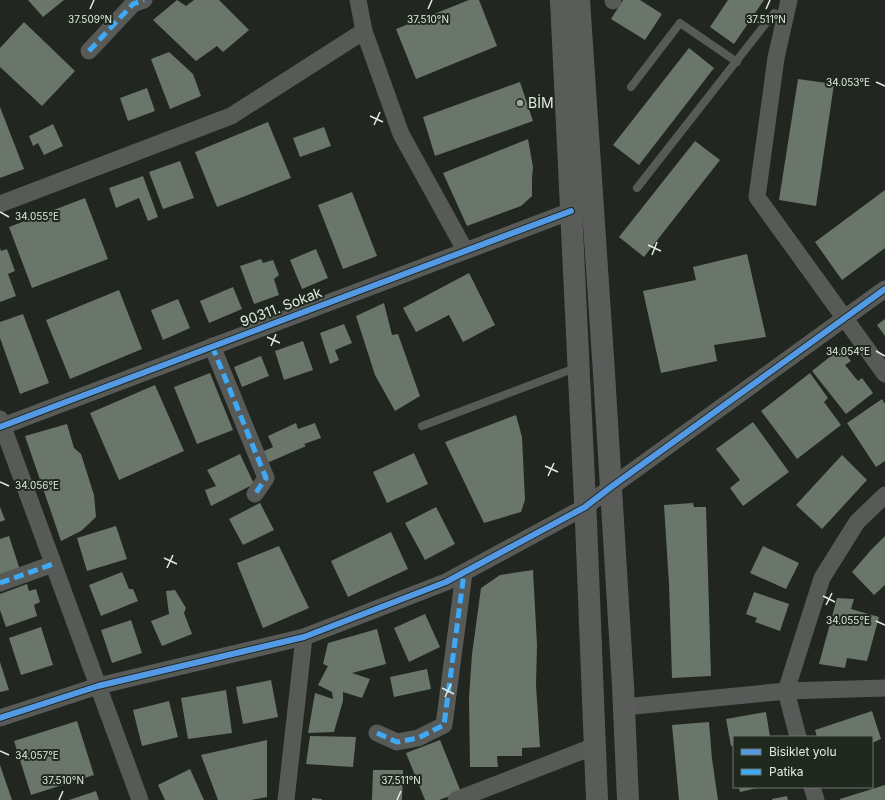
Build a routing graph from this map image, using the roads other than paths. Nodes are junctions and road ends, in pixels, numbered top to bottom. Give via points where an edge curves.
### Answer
1 (144, 0) edge
2 (358, 0) edge
3 (561, 0) edge
4 (578, 0) edge
5 (789, 0) edge
6 (785, 17) junction
7 (364, 31) junction
8 (89, 51) dead end
9 (736, 62) junction
10 (631, 87) dead end
11 (637, 188) dead end
12 (0, 204) edge
13 (571, 211) junction
14 (466, 250) junction
15 (885, 289) edge
16 (845, 319) junction
17 (212, 346) junction
18 (578, 367) junction
19 (885, 374) edge
20 (1, 424) edge
21 (422, 426) dead end
22 (611, 487) junction
23 (255, 494) dead end
24 (885, 495) edge
25 (585, 507) junction
26 (53, 564) junction
27 (464, 573) junction
28 (0, 583) edge
29 (304, 637) junction
30 (98, 686) junction
31 (885, 688) edge
32 (786, 691) junction
33 (624, 707) junction
34 (0, 718) edge
35 (377, 733) dead end
36 (798, 736) edge
37 (595, 746) junction
38 (812, 788) edge
39 (140, 800) edge
40 (286, 800) edge
41 (456, 800) edge
42 (597, 800) edge
43 (628, 800) edge
44 (816, 800) edge

1 - 8 street via 133,4
2 - 7 street
3 - 13 main road
4 - 22 main road
5 - 6 street
6 - 9 lane via 774,13
6 - 16 street via 776,58 757,197
7 - 12 street via 231,116
7 - 14 street via 401,134
9 - 10 lane via 680,23
9 - 11 lane
13 - 14 street, 90311. Sokak
13 - 18 main road
14 - 17 street, 90311. Sokak
15 - 16 street
16 - 19 street
16 - 22 street
17 - 20 street, 90311. Sokak
17 - 23 street via 266,478
18 - 21 lane
18 - 25 main road
20 - 26 street
22 - 25 street
22 - 33 main road
24 - 32 street via 857,522 822,578
25 - 27 street
25 - 37 main road
26 - 28 street
26 - 30 street
27 - 29 street
27 - 35 street via 444,725 418,738 397,742
29 - 30 street
29 - 40 street
30 - 34 street
30 - 39 street
31 - 32 street
32 - 33 street
32 - 36 street
33 - 43 main road
37 - 41 street
37 - 42 main road
38 - 44 street

